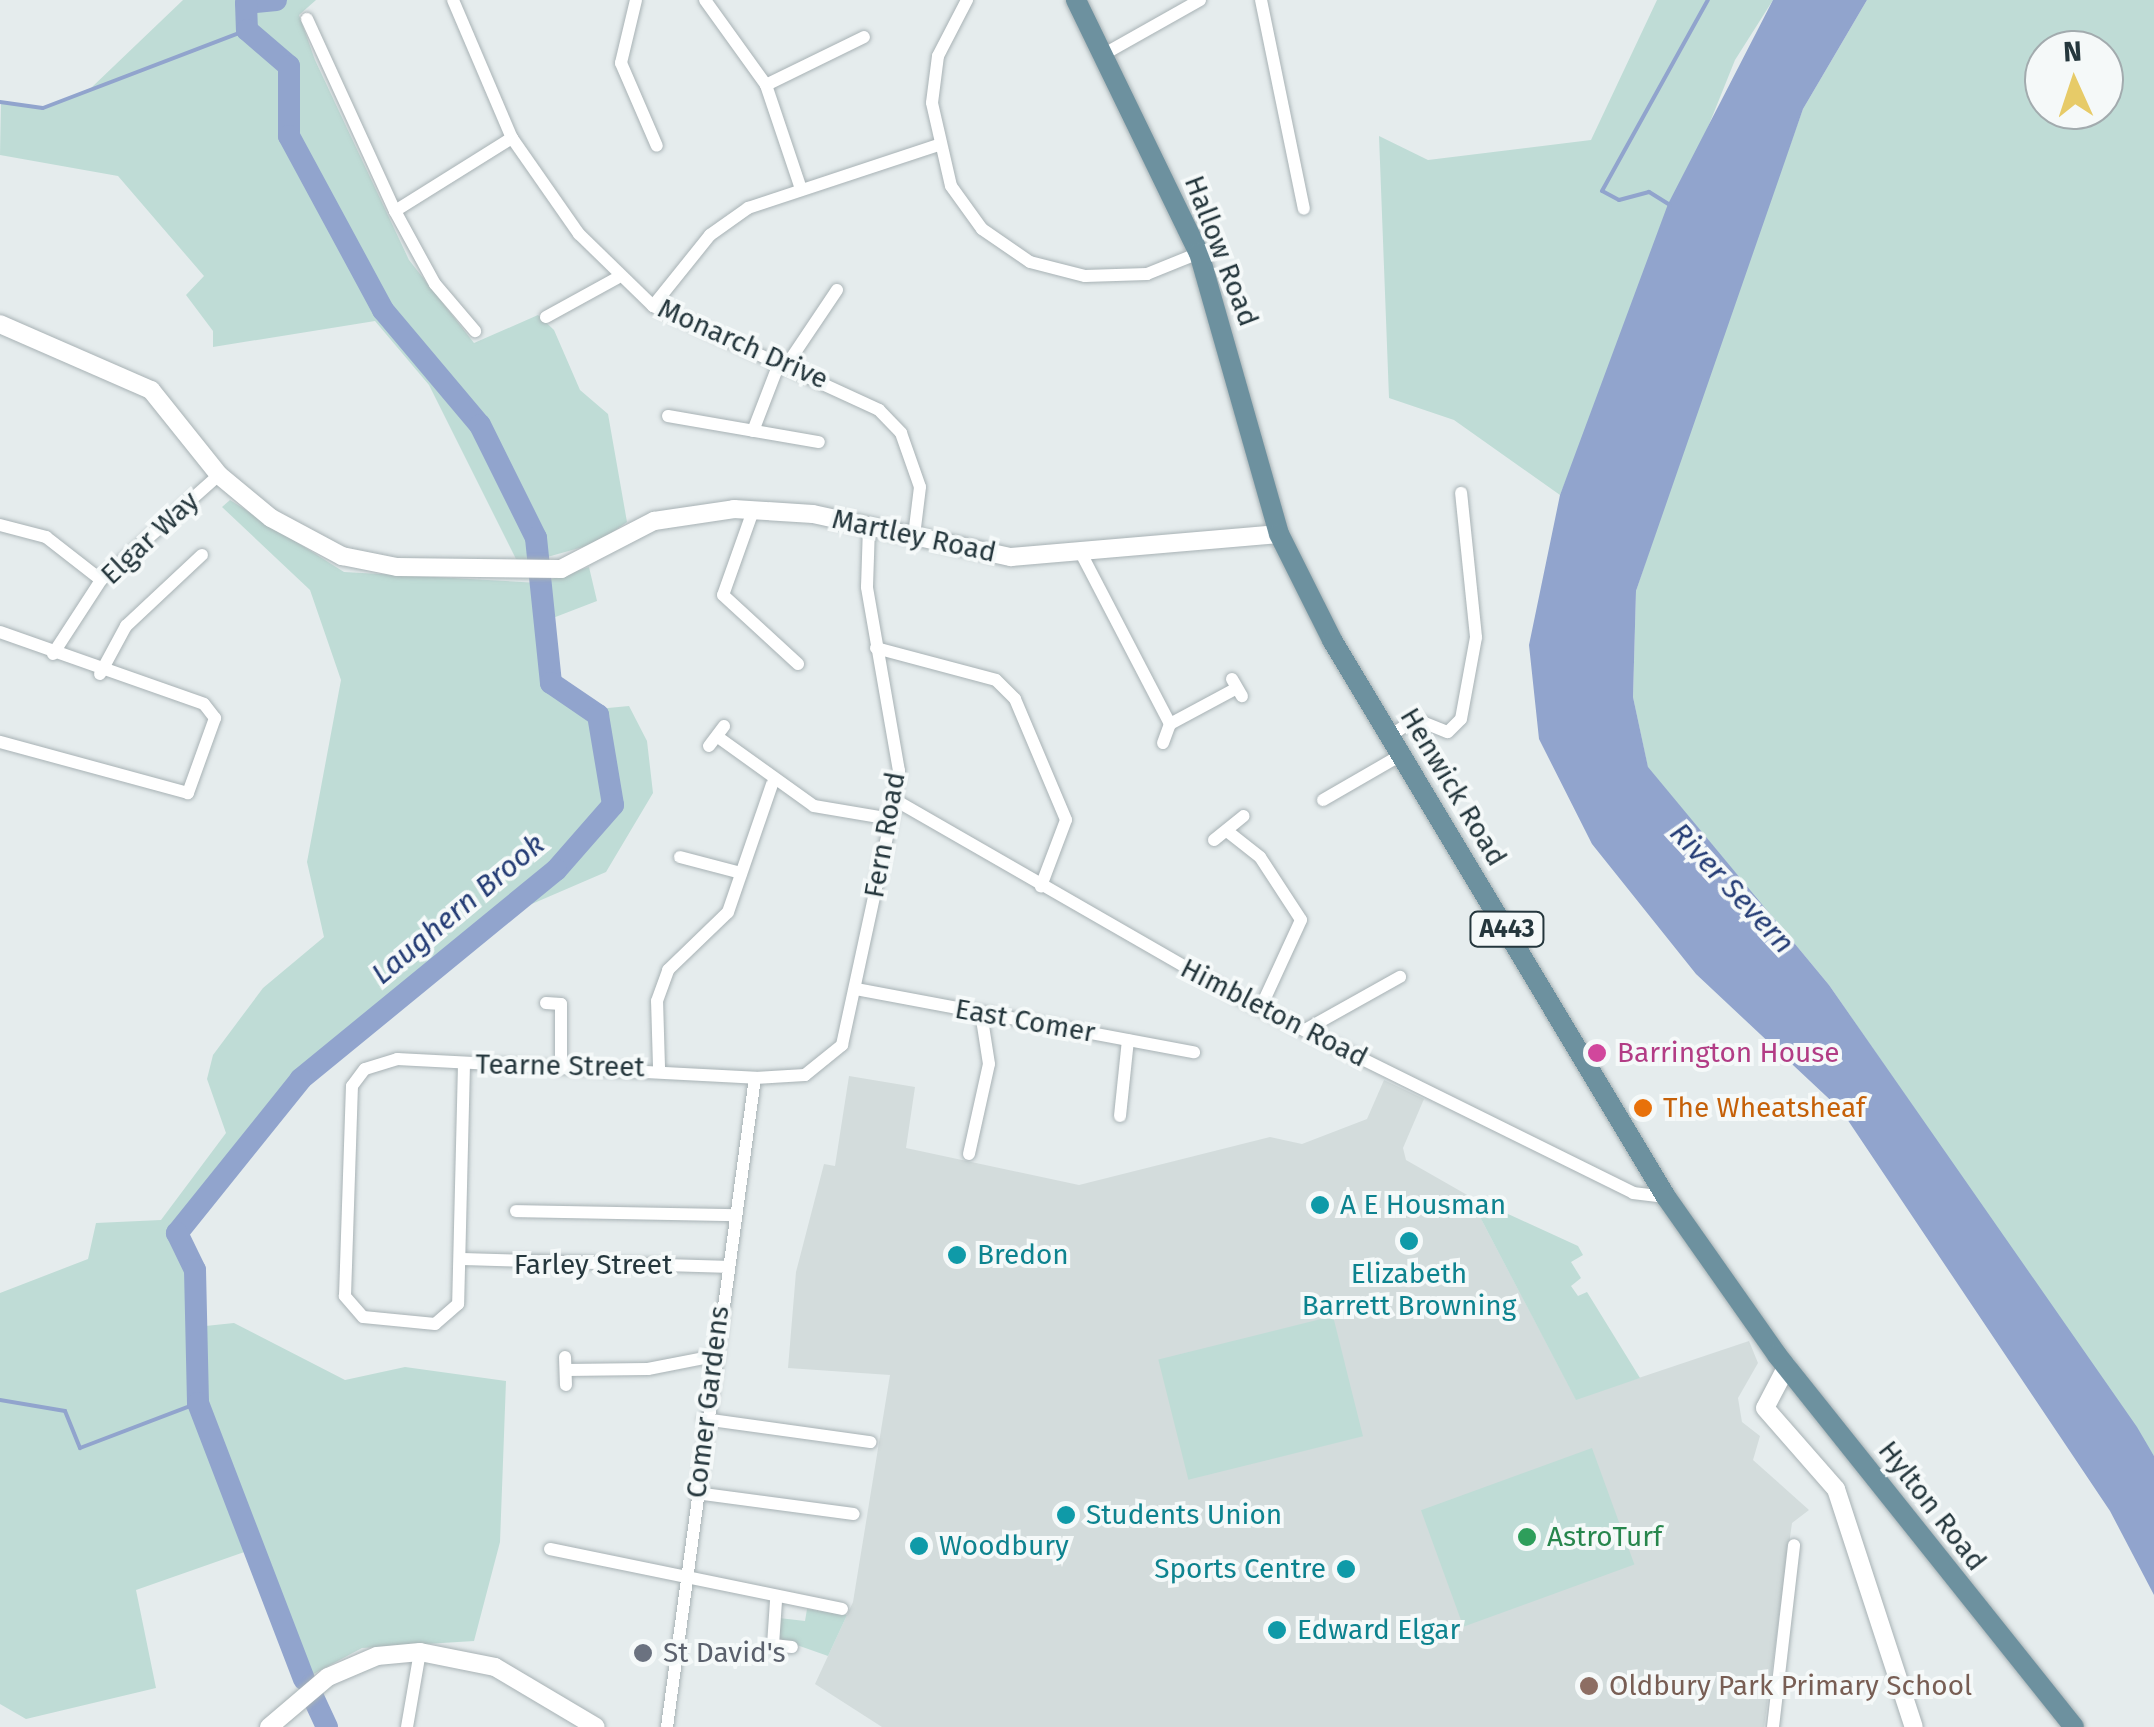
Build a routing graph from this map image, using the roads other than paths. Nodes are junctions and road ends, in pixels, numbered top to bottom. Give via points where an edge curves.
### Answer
1 (453, 0) edge
2 (636, 0) edge
3 (705, 0) edge
4 (966, 0) edge
5 (1076, 0) edge
6 (1200, 0) edge
7 (1261, 0) edge
8 (307, 20) dead end
9 (864, 37) dead end
10 (1106, 53) junction
11 (766, 85) junction
12 (512, 138) junction
13 (938, 145) junction
14 (656, 146) dead end
15 (800, 186) junction
16 (1304, 209) dead end
17 (394, 211) junction
18 (1198, 253) junction
19 (617, 278) junction
20 (838, 290) dead end
21 (652, 306) junction
22 (546, 317) dead end
23 (0, 324) edge
24 (475, 331) dead end
25 (784, 362) junction
26 (668, 416) dead end
27 (753, 431) junction
28 (820, 442) dead end
29 (219, 475) junction
30 (1461, 493) dead end
31 (754, 508) junction
32 (0, 525) edge
33 (869, 527) junction
34 (1279, 534) junction
35 (914, 536) junction
36 (1081, 554) junction
37 (202, 555) dead end
38 (101, 580) junction
39 (0, 632) edge
40 (794, 640) dead end
41 (876, 648) junction
42 (786, 653) junction
43 (53, 654) junction
44 (798, 664) dead end
45 (100, 674) junction
46 (1236, 688) dead end
47 (1170, 724) junction
48 (718, 737) dead end
49 (1389, 737) junction
50 (0, 742) edge
51 (1163, 743) dead end
52 (1401, 756) junction
53 (772, 784) junction
54 (895, 800) junction
55 (1323, 800) dead end
56 (1244, 816) dead end
57 (891, 819) junction
58 (1227, 831) junction
59 (1214, 840) dead end
60 (678, 858) dead end
61 (742, 872) junction
62 (1041, 886) junction
63 (1400, 977) dead end
64 (856, 989) junction
65 (546, 1003) dead end
66 (1261, 1008) junction
67 (981, 1013) junction
68 (1304, 1030) junction
69 (1128, 1040) junction
70 (1194, 1052) dead end
71 (464, 1064) junction
72 (560, 1066) junction
73 (659, 1067) junction
74 (756, 1078) junction
75 (1120, 1116) dead end
76 (969, 1154) dead end
77 (1666, 1197) junction
78 (516, 1211) dead end
79 (732, 1215) junction
80 (460, 1260) junction
81 (726, 1267) junction
82 (1748, 1316) joint
83 (714, 1356) junction
84 (1787, 1366) junction
85 (566, 1371) dead end
86 (704, 1419) junction
87 (870, 1442) dead end
88 (696, 1493) junction
89 (854, 1514) dead end
90 (1794, 1545) dead end
91 (550, 1549) dead end
92 (684, 1580) junction
93 (776, 1601) junction
94 (842, 1609) dead end
95 (792, 1647) dead end
96 (420, 1652) junction
97 (270, 1727) edge
98 (407, 1727) edge
99 (596, 1727) edge
100 (667, 1727) edge
101 (1772, 1727) edge
102 (1914, 1727) edge
103 (2074, 1727) edge

1 - 12 street, Monarch Drive
2 - 14 street via 620,63
3 - 11 street
4 - 13 street via 938,56
5 - 10 main road, Hallow Road / A443
6 - 10 street
7 - 16 street
8 - 17 street
9 - 11 street
10 - 18 main road, Hallow Road / A443
11 - 15 street
12 - 17 street
12 - 19 street, Monarch Drive
13 - 15 street
13 - 18 street via 960,204 1030,262 1128,278
15 - 21 street via 718,228
17 - 24 street via 435,284
18 - 34 main road, Hallow Road / A443
19 - 21 street, Monarch Drive
19 - 22 street
20 - 25 street
21 - 25 street, Monarch Drive
23 - 29 main road via 151,390
25 - 27 street
25 - 35 street, Monarch Drive via 856,394 901,433 920,487
26 - 27 street
27 - 28 street
29 - 31 main road, Martley Road via 342,556 518,570 561,568 654,521
29 - 38 street, Elgar Way
30 - 49 street via 1476,637 1460,719 1448,732 1415,719
31 - 33 main road, Martley Road
31 - 42 street via 723,595
32 - 38 street via 64,546
33 - 35 main road, Martley Road
33 - 41 street, Fern Road
34 - 36 main road, Martley Road
34 - 49 main road, Henwick Road / A443
35 - 36 main road, Martley Road via 1011,557
36 - 47 street
37 - 45 street via 126,626
38 - 43 street, Elgar Way
39 - 43 street
40 - 42 street
41 - 54 street, Fern Road via 897,750
41 - 62 street via 996,680 1015,699 1066,820
42 - 44 street
43 - 45 street
45 - 50 street via 212,708 188,794
46 - 47 street
47 - 51 street
48 - 53 street
49 - 52 main road, Henwick Road / A443
52 - 55 street
52 - 77 main road, Henwick Road / A443
53 - 57 street via 814,806
53 - 61 street
54 - 57 street, Fern Road
54 - 62 street, Himbleton Road
56 - 58 street
57 - 64 street, Fern Road
58 - 59 street
58 - 66 street via 1260,858 1302,920
60 - 61 street
61 - 73 street via 720,926 668,970 657,1002
62 - 66 street, Himbleton Road
63 - 68 street
64 - 67 street, East Comer
64 - 74 street, Fern Road via 831,1061 805,1074
65 - 72 street via 561,1004
66 - 68 street, Himbleton Road
67 - 69 street, East Comer
67 - 76 street via 989,1064
68 - 77 street, Himbleton Road via 1633,1192
69 - 70 street, East Comer
69 - 75 street
71 - 72 street, Tearne Street
71 - 80 street
71 - 80 street, Tearne Street via 397,1059 365,1069 352,1086 350,1311 418,1325 452,1317
72 - 73 street, Tearne Street
73 - 74 street, Tearne Street
74 - 79 street, Comer Gardens
77 - 82 main road, Henwick Road / A443
78 - 79 street
79 - 81 street, Comer Gardens
80 - 81 street, Farley Street
81 - 83 street, Comer Gardens
82 - 84 main road, Hylton Road / A443
83 - 85 street via 648,1370
83 - 86 street, Comer Gardens
84 - 102 main road via 1765,1408 1836,1489
84 - 103 main road, Hylton Road / A443
86 - 87 street via 852,1434
86 - 88 street, Comer Gardens
88 - 89 street
88 - 92 street, Comer Gardens
90 - 101 street
91 - 92 street
92 - 93 street
92 - 100 street, Comer Gardens
93 - 94 street
93 - 95 street via 773,1645
96 - 97 main road via 376,1656 328,1677
96 - 98 street
96 - 99 main road via 495,1667

